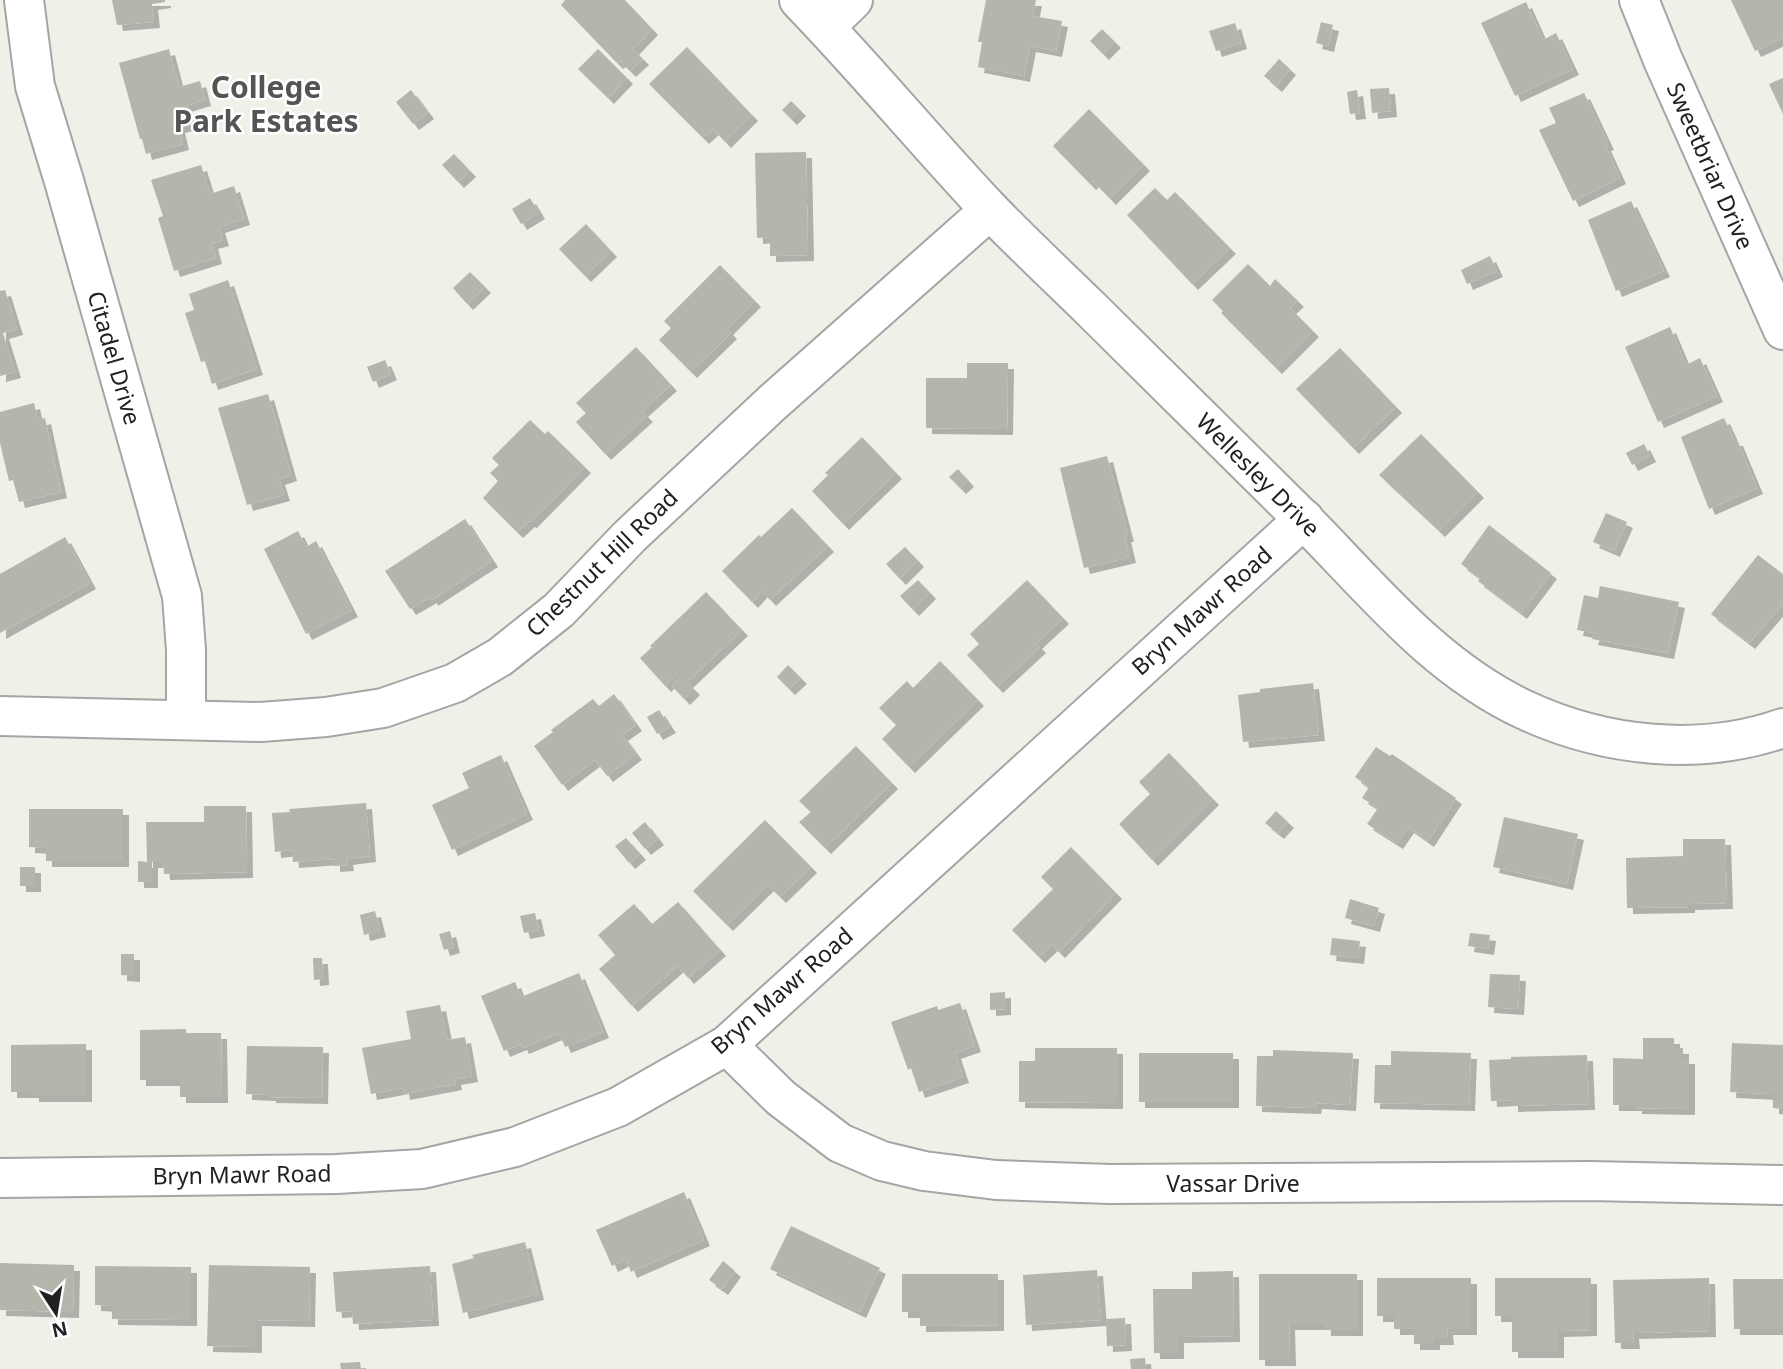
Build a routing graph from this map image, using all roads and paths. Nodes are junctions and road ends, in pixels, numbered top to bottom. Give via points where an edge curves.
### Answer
1 (24, 0) edge
2 (853, 0) edge
3 (1639, 0) edge
4 (812, 13) edge
5 (990, 210) junction
6 (1783, 330) edge
7 (1304, 519) junction
8 (0, 716) edge
9 (186, 719) junction
10 (1783, 728) edge
11 (727, 1045) junction
12 (0, 1178) edge
13 (1783, 1185) edge

1 - 9 street, Citadel Drive via 34,86 182,596
2 - 4 street, Wellesley Drive
3 - 6 street, Sweetbriar Drive
4 - 5 street, Wellesley Drive
5 - 7 street, Wellesley Drive
5 - 9 street, Chestnut Hill Road via 772,403 559,610 500,657 455,682 383,709 261,722
7 - 10 street, Wellesley Drive via 1446,662 1524,710 1564,726 1655,745 1716,743
7 - 11 street, Bryn Mawr Road
8 - 9 street, Chestnut Hill Road
11 - 12 street, Bryn Mawr Road via 618,1107 515,1147 422,1169
11 - 13 street, Vassar Drive via 781,1098 840,1143 882,1161 924,1171 996,1180 1110,1184 1588,1181

